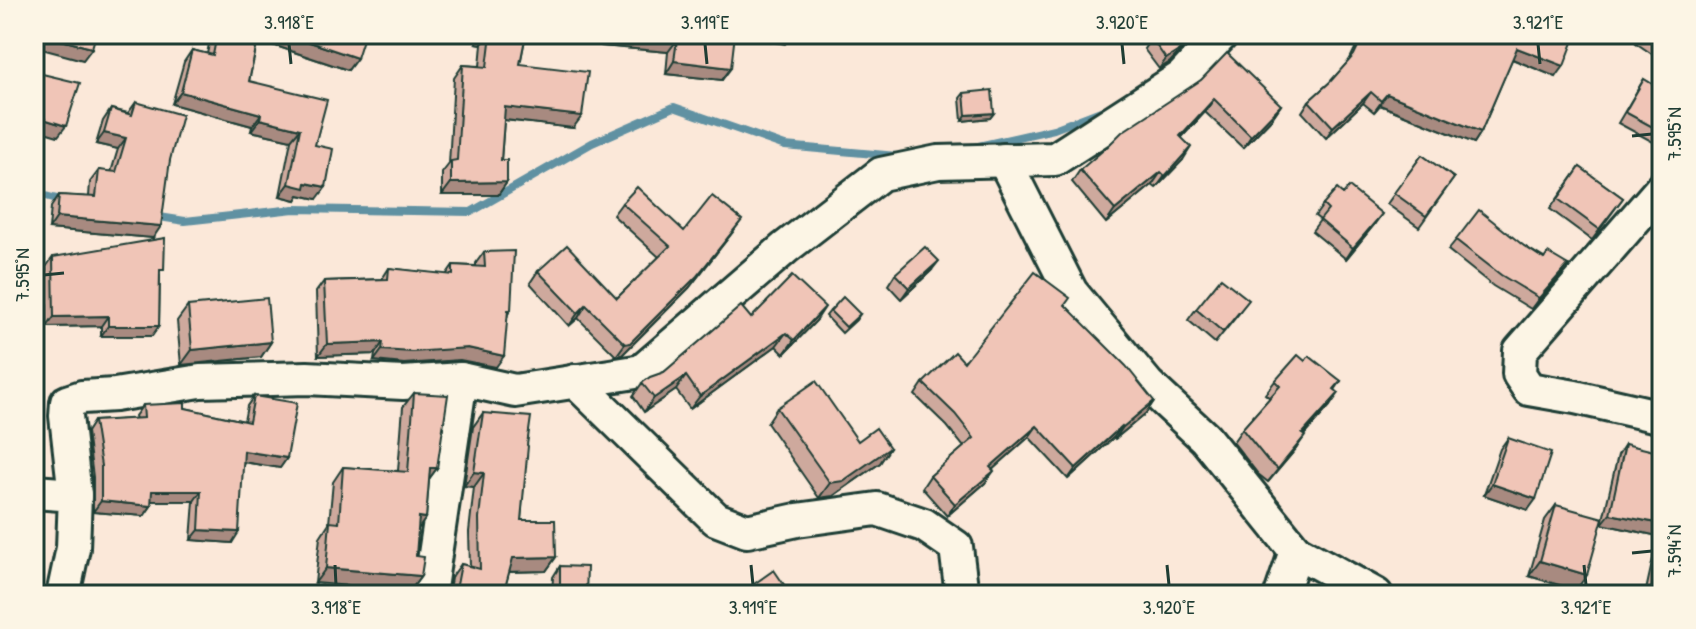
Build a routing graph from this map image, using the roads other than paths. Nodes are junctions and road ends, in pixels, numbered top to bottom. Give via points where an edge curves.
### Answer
1 (1222, 34) edge
2 (1004, 160) junction
3 (1662, 188) edge
4 (461, 379) junction
5 (575, 381) junction
6 (1662, 417) edge
7 (34, 492) edge
8 (75, 495) junction
9 (1296, 551) junction
10 (63, 595) edge
11 (429, 595) edge
12 (962, 595) edge
13 (1281, 595) edge
14 (1376, 595) edge

1 - 2 street via 1182,77 1055,159
2 - 5 street via 938,162 881,174 642,371
2 - 9 street via 1071,292 1148,385 1205,438
3 - 6 street via 1520,351 1519,374 1529,389
4 - 5 street via 515,391
4 - 8 street via 200,381 82,397 67,402
4 - 11 street
5 - 12 street via 716,519 747,531 877,509 924,525 956,547
7 - 8 street
8 - 10 street via 73,548
9 - 13 street
9 - 14 street

